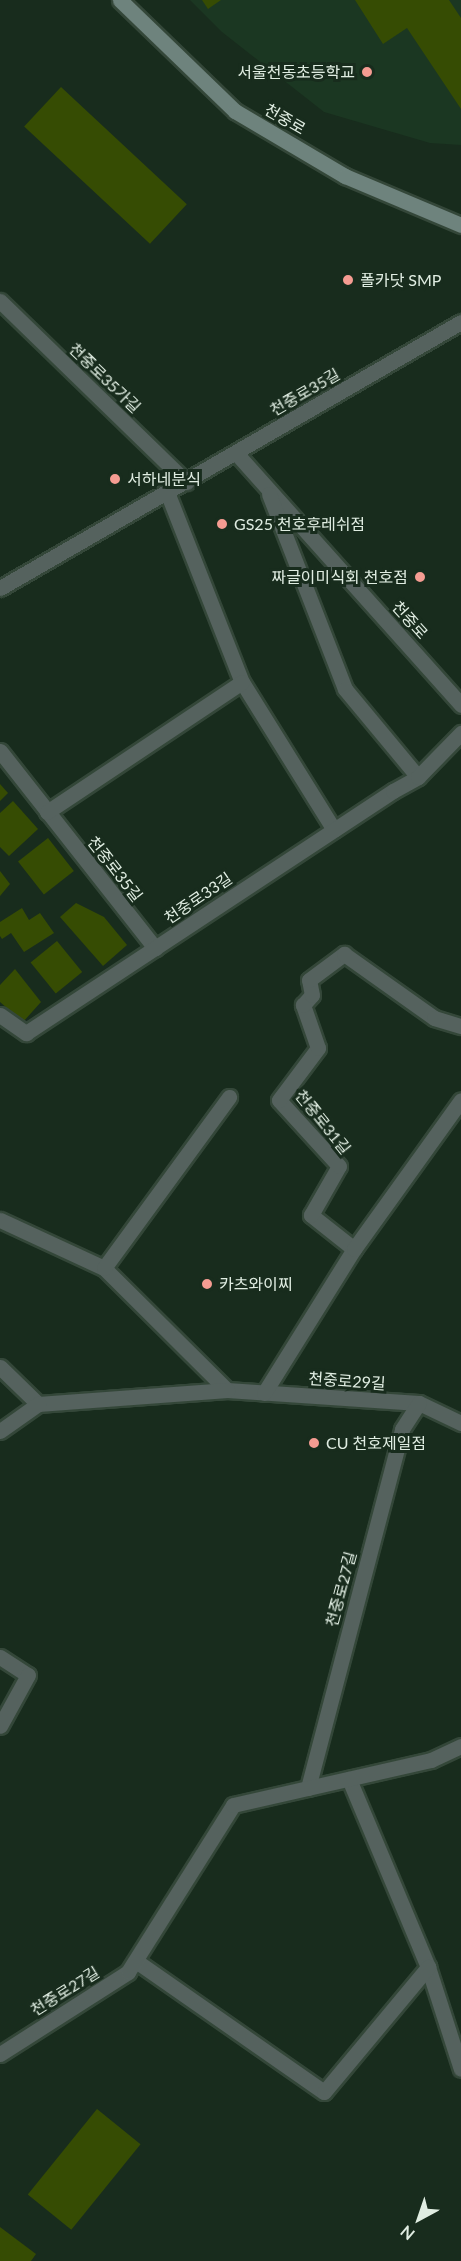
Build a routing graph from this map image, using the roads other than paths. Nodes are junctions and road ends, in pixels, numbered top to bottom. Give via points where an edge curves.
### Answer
1 (120, 0) edge
2 (461, 225) edge
3 (0, 301) edge
4 (461, 322) edge
5 (236, 453) junction
6 (186, 482) junction
7 (265, 483) junction
8 (167, 492) junction
9 (0, 588) edge
10 (242, 682) junction
11 (461, 705) edge
12 (461, 733) edge
13 (0, 751) edge
14 (418, 777) junction
15 (48, 812) junction
16 (334, 830) junction
17 (155, 948) junction
18 (0, 1015) edge
19 (461, 1026) edge
20 (229, 1097) dead end
21 (461, 1100) edge
22 (0, 1220) edge
23 (354, 1249) junction
24 (104, 1268) junction
25 (0, 1367) edge
26 (227, 1390) junction
27 (264, 1393) junction
28 (419, 1403) junction
29 (38, 1404) junction
30 (461, 1423) edge
31 (0, 1431) edge
32 (0, 1657) edge
33 (0, 1726) edge
34 (461, 1746) edge
35 (349, 1779) junction
36 (308, 1788) junction
37 (136, 1961) junction
38 (428, 1967) junction
39 (3, 2046) edge
40 (461, 2069) edge

1 - 2 main road, 천중로 via 236,111 345,176
3 - 6 street, 천중로35가길
4 - 5 street, 천중로35길
5 - 6 street, 천중로35길
5 - 7 street, 천중로
6 - 8 street, 천중로35길
7 - 11 street, 천중로
7 - 14 street via 345,689
8 - 9 street, 천중로35길
8 - 10 street
10 - 15 street
10 - 16 street
12 - 14 street, 천중로33길
13 - 15 street, 천중로35길
14 - 16 street, 천중로33길
15 - 17 street, 천중로35길
16 - 17 street, 천중로33길
17 - 18 street, 천중로33길 via 26,1033
19 - 23 street, 천중로31길 via 434,1018 344,954 309,980 312,995 303,1005 318,1048 279,1100 339,1166 311,1215
20 - 24 street
21 - 23 street
22 - 24 street
23 - 27 street
24 - 26 street
25 - 29 street
26 - 27 street, 천중로29길
26 - 29 street, 천중로29길
27 - 28 street, 천중로29길
28 - 30 street, 천중로29길
28 - 36 street, 천중로27길 via 402,1429
29 - 31 street
32 - 33 street via 28,1676
34 - 35 street, 천중로27길 via 431,1760
35 - 36 street, 천중로27길
35 - 38 street
36 - 37 street, 천중로27길 via 233,1805
37 - 38 street via 324,2092
37 - 39 street, 천중로27길 via 128,1972
38 - 40 street

